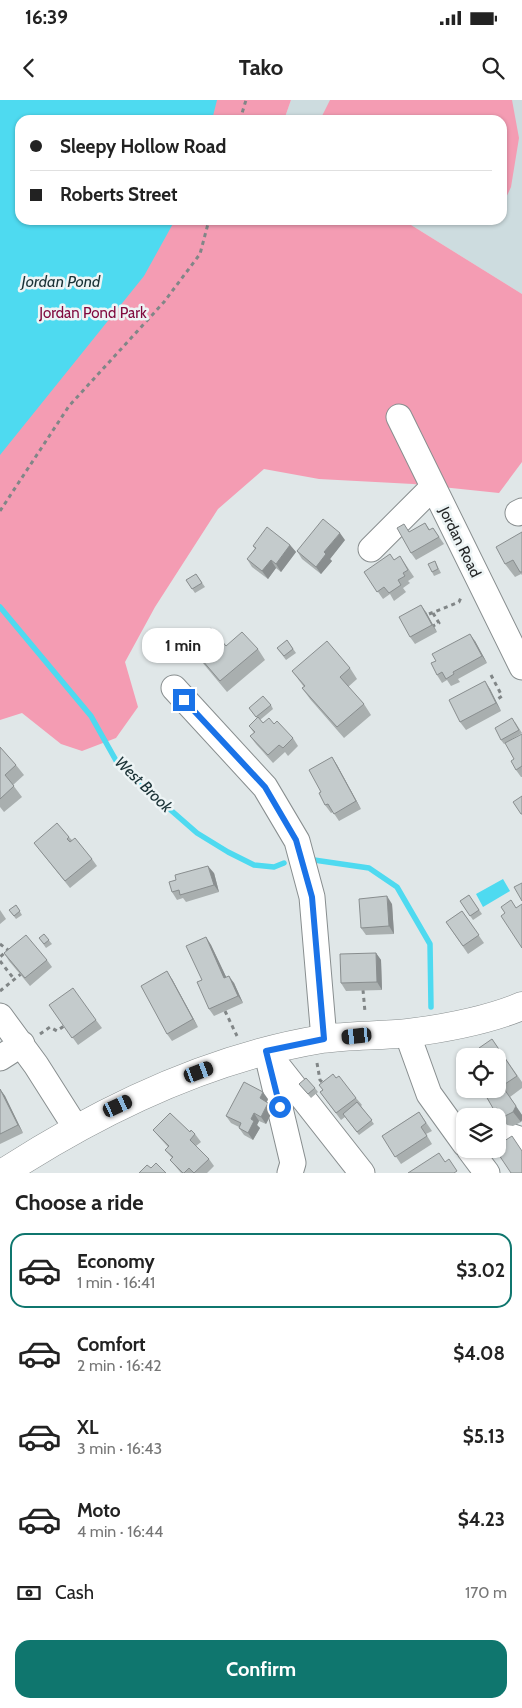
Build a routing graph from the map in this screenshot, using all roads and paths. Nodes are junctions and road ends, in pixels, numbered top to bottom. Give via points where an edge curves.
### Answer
1 (246, 100) edge
2 (242, 115) edge
3 (208, 225) edge
4 (399, 417) dead end
5 (433, 487) junction
6 (0, 511) edge
7 (371, 549) dead end
8 (464, 593) dead end
9 (433, 626) edge
10 (522, 667) edge
11 (491, 675) dead end
12 (174, 688) dead end
13 (496, 700) edge
14 (0, 944) edge
15 (0, 959) edge
16 (21, 974) edge
17 (14, 979) junction
18 (363, 990) edge
19 (0, 992) edge
20 (522, 1006) edge
21 (225, 1011) edge
22 (0, 1016) edge
23 (365, 1018) dead end
24 (64, 1026) edge
25 (407, 1033) junction
26 (237, 1037) dead end
27 (28, 1041) junction
28 (320, 1050) junction
29 (266, 1051) junction
30 (0, 1058) edge
31 (323, 1083) junction
32 (332, 1083) edge
33 (318, 1086) edge
34 (328, 1089) edge
35 (76, 1128) junction
36 (456, 1130) edge
37 (506, 1135) edge
38 (522, 1140) edge
39 (476, 1158) edge
40 (1, 1173) edge
41 (290, 1173) edge
42 (362, 1173) edge
43 (487, 1173) edge

1 - 2 path
3 - 6 path via 200,254 164,302 69,406
4 - 5 street, Jordan Road
5 - 7 street
5 - 10 street, Jordan Road
8 - 9 path via 459,602 431,613 438,623
11 - 13 path via 502,696
12 - 28 street via 265,787 296,840 312,897
14 - 15 path via 8,950
15 - 17 path
16 - 17 path
17 - 19 path
18 - 23 path
20 - 25 main road via 474,1022
21 - 26 path
22 - 27 street
24 - 27 path via 57,1031 50,1027
25 - 28 main road
25 - 36 street via 429,1094
27 - 30 street
27 - 35 street
28 - 29 main road
28 - 31 path via 318,1073
29 - 35 main road via 182,1079
29 - 41 street via 293,1163
29 - 42 street
31 - 32 path
31 - 33 path
31 - 34 path
35 - 40 main road
37 - 38 street
39 - 43 street

